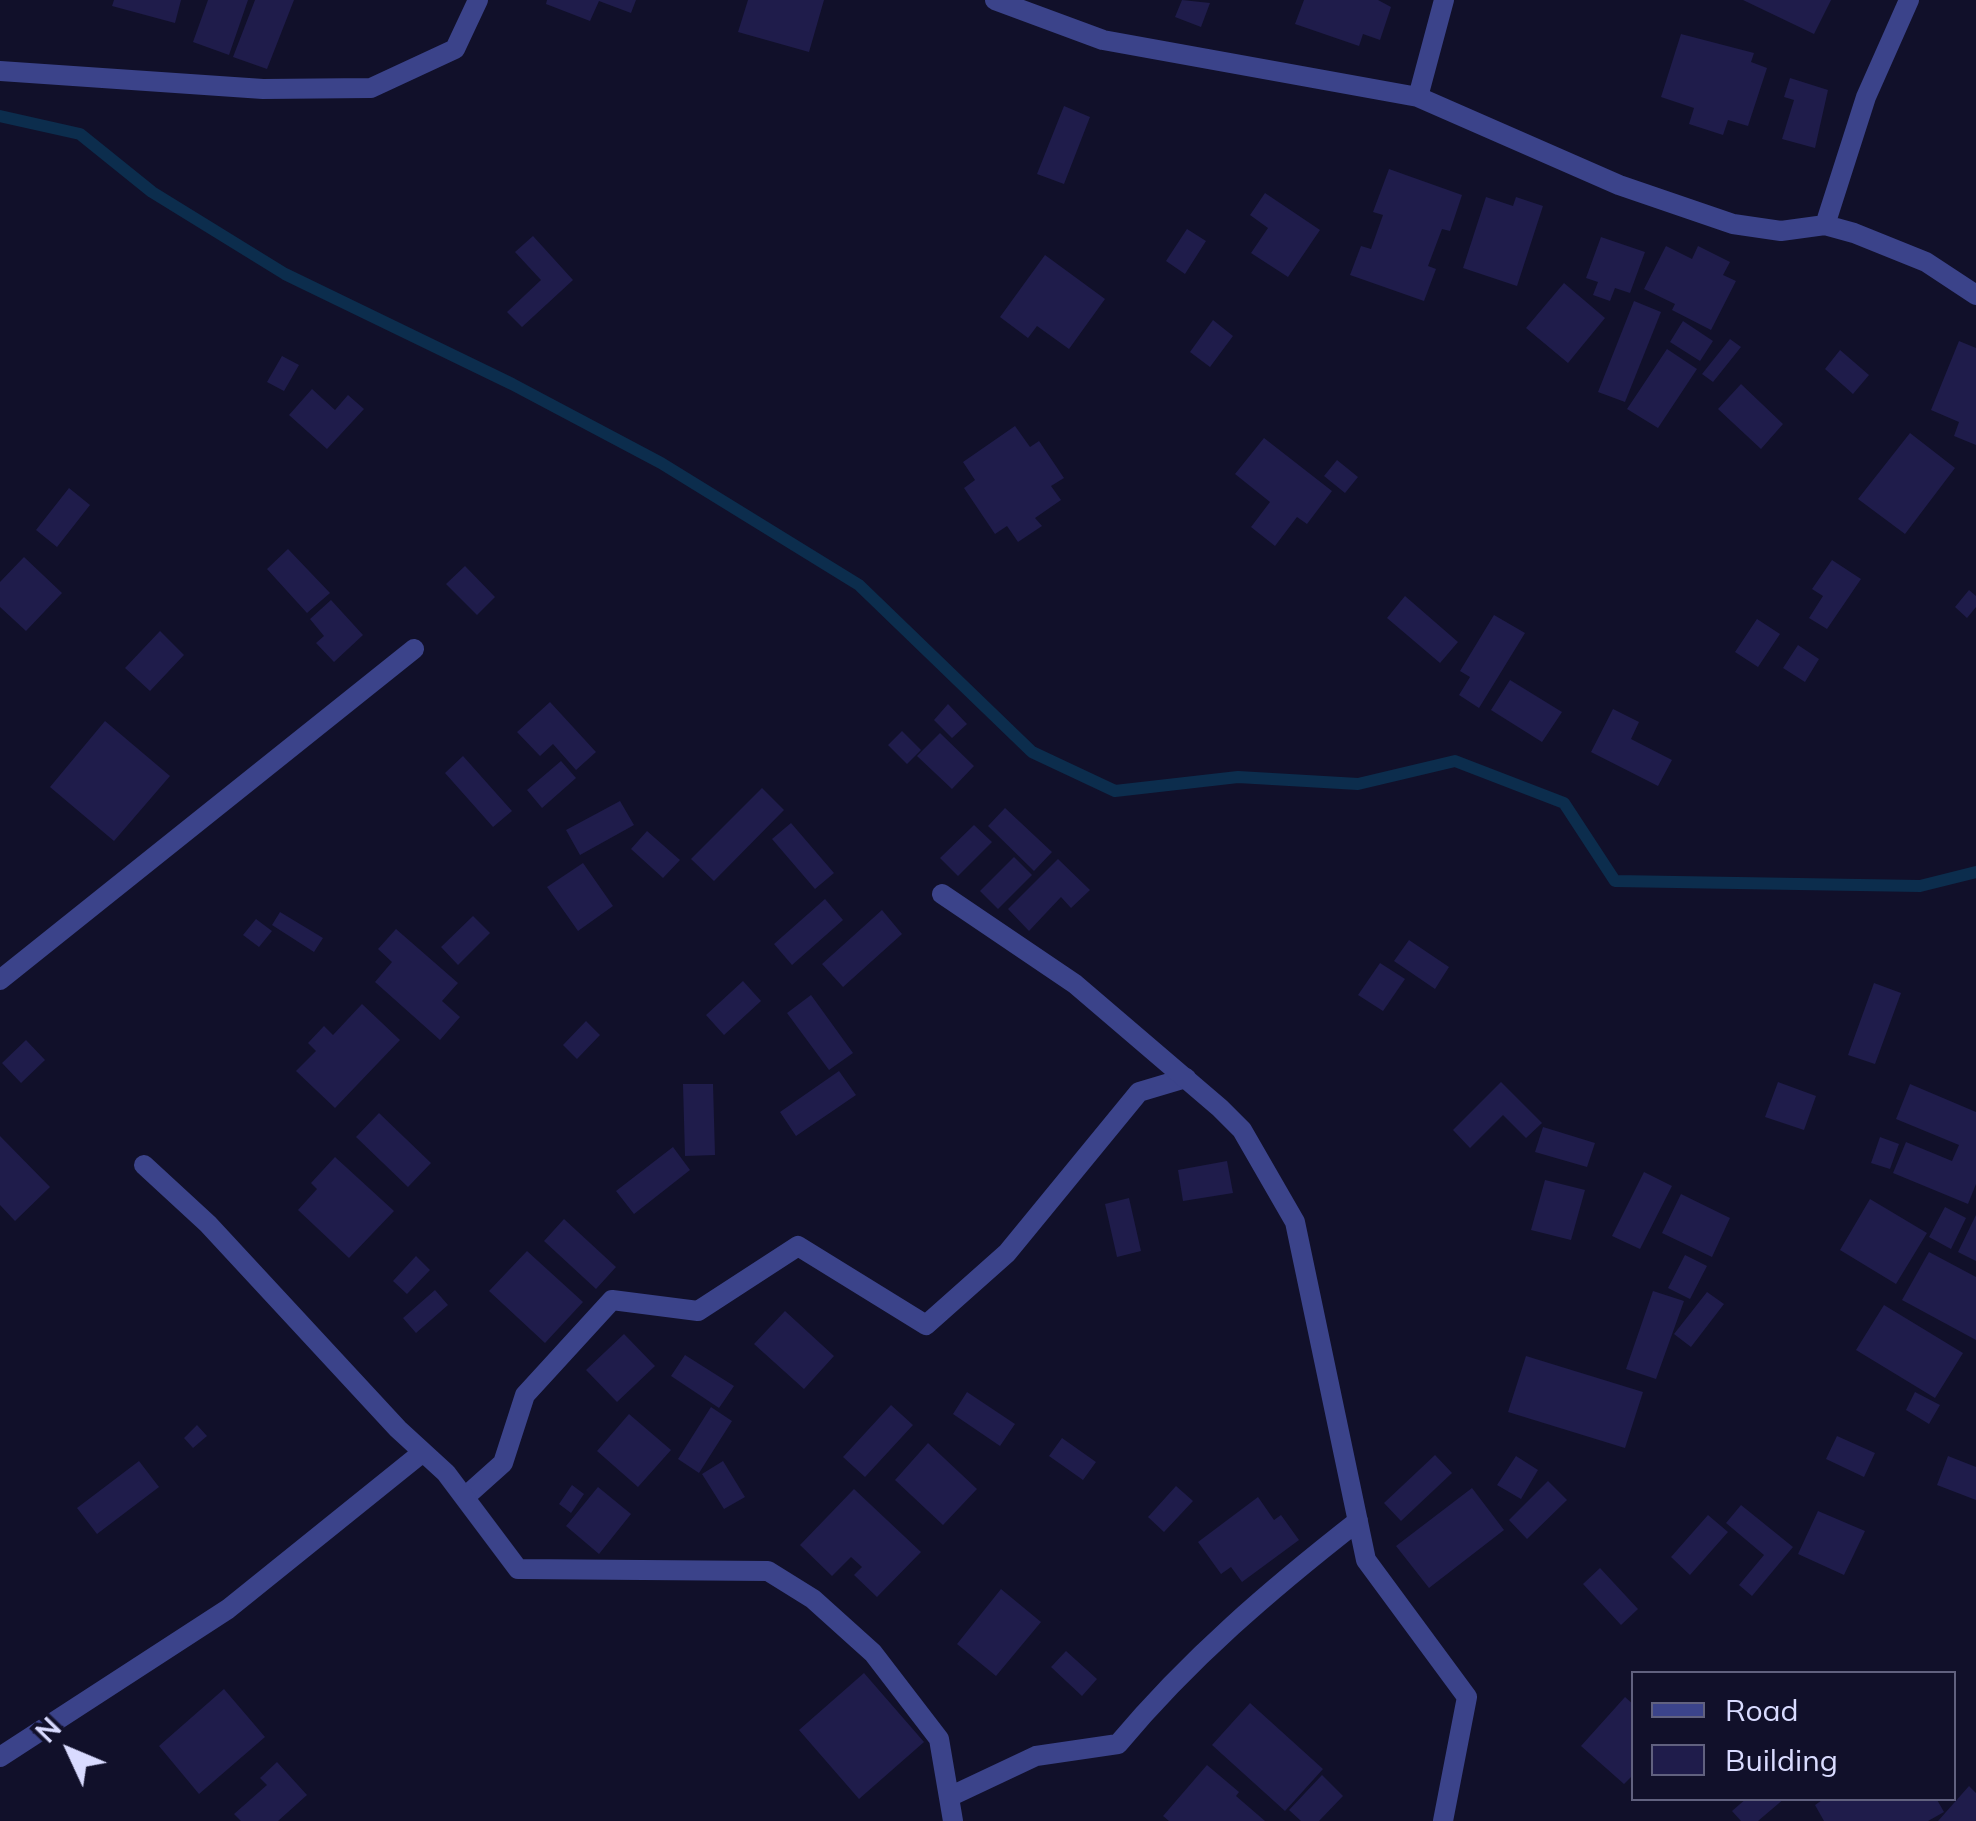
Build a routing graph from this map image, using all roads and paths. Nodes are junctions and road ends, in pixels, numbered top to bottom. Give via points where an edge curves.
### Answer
1 (478, 0) edge
2 (1444, 0) edge
3 (1909, 0) edge
4 (998, 1) edge
5 (0, 71) edge
6 (1418, 97) junction
7 (1824, 225) junction
8 (1976, 295) edge
9 (414, 649) dead end
10 (942, 894) dead end
11 (0, 980) edge
12 (1186, 1078) junction
13 (144, 1165) dead end
14 (423, 1452) junction
15 (464, 1497) junction
16 (1358, 1521) junction
17 (0, 1758) edge
18 (948, 1797) junction
19 (952, 1821) edge
20 (1443, 1821) edge

1 - 5 street via 455,48 371,88 263,89
2 - 6 street
3 - 7 street via 1866,97
4 - 6 street via 1103,40
6 - 7 street via 1619,185 1733,224 1781,231
7 - 8 street via 1926,262
9 - 11 street
10 - 12 street via 1075,984
12 - 15 street via 1139,1092 1007,1253 926,1325 798,1246 698,1311 612,1300 525,1395 503,1463
12 - 16 street via 1242,1130 1296,1222
13 - 14 street
14 - 15 street
14 - 17 street via 228,1609
15 - 18 street via 518,1569 768,1572 813,1599 874,1652 939,1739
16 - 18 street via 1274,1586 1162,1692 1118,1744 1036,1756
16 - 20 street via 1366,1560 1467,1697
18 - 19 street

